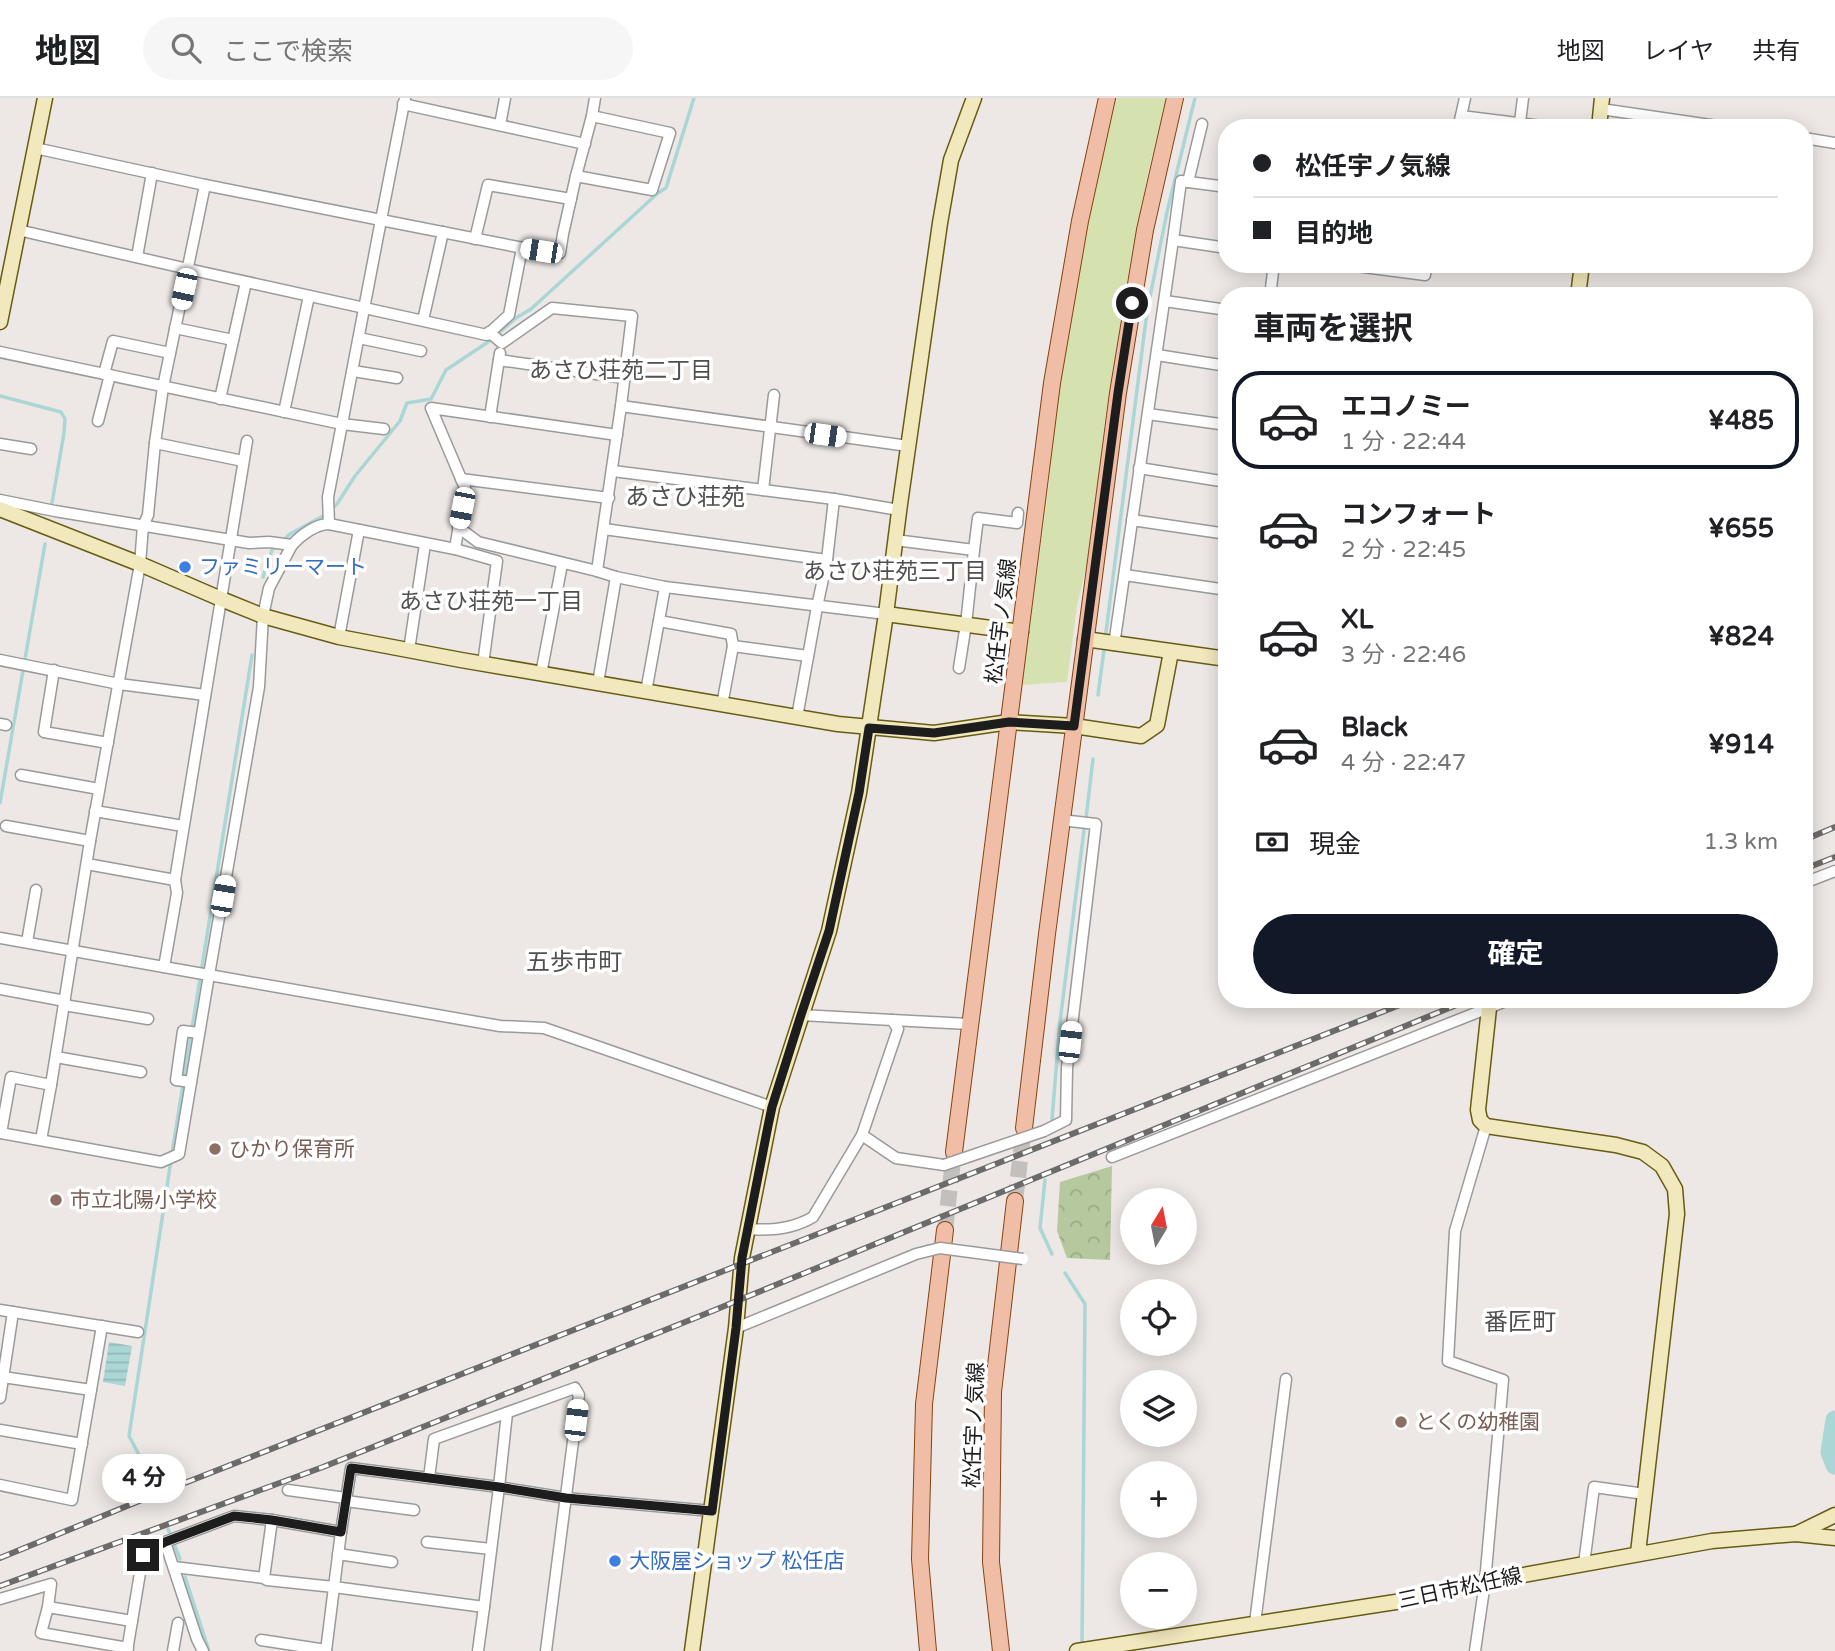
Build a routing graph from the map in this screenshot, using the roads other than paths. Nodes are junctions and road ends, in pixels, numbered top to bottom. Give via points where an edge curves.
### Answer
1 (45, 98) edge
2 (505, 98) edge
3 (595, 98) edge
4 (974, 98) edge
5 (1107, 98) edge
6 (1175, 98) edge
7 (1465, 98) edge
8 (1523, 98) edge
9 (404, 101) edge
10 (1602, 104) edge
11 (592, 116) junction
12 (1461, 116) junction
13 (1460, 119) edge
14 (1490, 119) edge
15 (1520, 119) edge
16 (1683, 119) edge
17 (1202, 124) dead end
18 (499, 125) junction
19 (1813, 139) edge
20 (1835, 143) edge
21 (585, 144) junction
22 (35, 148) junction
23 (152, 173) junction
24 (576, 176) junction
25 (1188, 182) junction
26 (205, 185) junction
27 (1218, 186) edge
28 (571, 198) junction
29 (381, 220) junction
30 (18, 230) junction
31 (443, 232) junction
32 (475, 239) junction
33 (1173, 240) junction
34 (1218, 247) edge
35 (523, 248) junction
36 (137, 257) junction
37 (188, 269) junction
38 (246, 282) junction
39 (309, 296) junction
40 (1165, 301) junction
41 (365, 308) junction
42 (1218, 309) edge
43 (423, 320) junction
44 (0, 322) edge
45 (175, 328) junction
46 (490, 332) junction
47 (359, 338) junction
48 (233, 340) junction
49 (501, 342) junction
50 (421, 351) dead end
51 (0, 352) edge
52 (170, 353) junction
53 (1157, 355) junction
54 (499, 360) junction
55 (1218, 365) edge
56 (353, 371) junction
57 (107, 374) junction
58 (397, 378) dead end
59 (624, 378) junction
60 (163, 387) junction
61 (774, 395) dead end
62 (220, 399) junction
63 (621, 405) junction
64 (284, 412) junction
65 (1148, 414) junction
66 (490, 417) junction
67 (98, 421) dead end
68 (1218, 424) edge
69 (342, 425) junction
70 (770, 427) junction
71 (384, 429) dead end
72 (617, 435) junction
73 (247, 441) dead end
74 (155, 443) junction
75 (0, 444) edge
76 (908, 446) junction
77 (31, 449) dead end
78 (243, 461) junction
79 (1139, 468) junction
80 (613, 471) junction
81 (461, 479) junction
82 (1218, 481) edge
83 (763, 490) junction
84 (609, 498) junction
85 (834, 499) junction
86 (0, 500) edge
87 (0, 509) edge
88 (899, 510) junction
89 (1018, 513) dead end
90 (329, 515) junction
91 (1132, 520) junction
92 (143, 526) junction
93 (458, 527) junction
94 (604, 529) junction
95 (359, 530) junction
96 (1218, 533) edge
97 (895, 540) junction
98 (230, 541) junction
99 (425, 544) junction
100 (290, 545) junction
101 (455, 549) junction
102 (974, 550) junction
103 (827, 560) junction
104 (140, 564) junction
105 (562, 564) junction
106 (597, 571) junction
107 (1125, 575) junction
108 (615, 578) junction
109 (665, 587) junction
110 (1218, 589) edge
111 (220, 599) junction
112 (817, 607) junction
113 (886, 614) junction
114 (263, 616) junction
115 (659, 621) junction
116 (966, 625) junction
117 (1021, 632) junction
118 (339, 637) junction
119 (1085, 639) junction
120 (1114, 645) junction
121 (733, 646) junction
122 (409, 650) junction
123 (1171, 652) junction
124 (807, 656) junction
125 (1218, 658) edge
126 (0, 660) edge
127 (482, 664) junction
128 (959, 668) dead end
129 (54, 670) junction
130 (541, 674) junction
131 (119, 684) junction
132 (598, 684) junction
133 (646, 692) junction
134 (205, 695) junction
135 (722, 705) junction
136 (797, 717) junction
137 (1009, 722) junction
138 (1074, 726) junction
139 (869, 728) junction
140 (108, 743) junction
141 (21, 775) dead end
142 (99, 789) junction
143 (95, 811) junction
144 (1061, 820) junction
145 (6, 826) dead end
146 (183, 826) junction
147 (90, 841) junction
148 (87, 864) junction
149 (1835, 872) edge
150 (174, 880) junction
151 (1813, 880) edge
152 (36, 890) dead end
153 (0, 938) edge
154 (27, 942) junction
155 (73, 950) junction
156 (164, 967) junction
157 (203, 974) junction
158 (0, 989) edge
159 (64, 1003) junction
160 (1478, 1008) edge
161 (1489, 1008) edge
162 (801, 1015) junction
163 (148, 1019) dead end
164 (892, 1020) junction
165 (969, 1024) junction
166 (199, 1033) junction
167 (56, 1057) junction
168 (141, 1072) dead end
169 (6, 1076) edge
170 (191, 1082) junction
171 (51, 1085) junction
172 (772, 1107) junction
173 (1486, 1126) junction
174 (1024, 1128) tunnel mouth
175 (1, 1133) edge
176 (862, 1135) junction
177 (41, 1140) junction
178 (1112, 1157) dead end
179 (949, 1158) junction
180 (1015, 1201) tunnel mouth
181 (748, 1229) junction
182 (945, 1230) tunnel mouth
183 (1023, 1259) dead end
184 (0, 1310) edge
185 (13, 1312) junction
186 (102, 1326) junction
187 (736, 1328) junction
188 (138, 1332) dead end
189 (4, 1377) junction
190 (1286, 1379) dead end
191 (91, 1390) junction
192 (0, 1398) edge
193 (507, 1413) junction
194 (0, 1430) edge
195 (82, 1444) junction
196 (429, 1478) junction
197 (0, 1485) edge
198 (499, 1487) junction
199 (288, 1490) dead end
200 (1645, 1494) junction
201 (566, 1498) junction
202 (346, 1499) junction
203 (414, 1510) dead end
204 (712, 1511) junction
205 (1835, 1515) edge
206 (272, 1520) junction
207 (341, 1532) junction
208 (1796, 1534) junction
209 (1835, 1538) edge
210 (165, 1542) junction
211 (428, 1542) dead end
212 (491, 1549) junction
213 (1639, 1553) junction
214 (338, 1554) junction
215 (392, 1562) dead end
216 (1584, 1564) junction
217 (174, 1567) junction
218 (264, 1578) junction
219 (1485, 1581) junction
220 (334, 1587) junction
221 (0, 1599) edge
222 (48, 1607) junction
223 (484, 1607) junction
224 (132, 1621) junction
225 (178, 1623) dead end
226 (1255, 1623) junction
227 (261, 1640) dead end
228 (127, 1649) edge
229 (326, 1650) edge
230 (1082, 1650) edge
231 (173, 1651) edge
232 (203, 1651) edge
233 (478, 1651) edge
234 (546, 1651) edge
235 (692, 1651) edge
236 (928, 1651) edge
237 (1001, 1651) edge
238 (1475, 1651) edge

1 - 22 street
2 - 18 street
3 - 11 street
4 - 76 street via 951,160
5 - 117 main road, 松任宇ノ気線 via 1052,383
6 - 119 main road via 1132,303
7 - 12 street
8 - 15 street
9 - 18 street
9 - 29 street
10 - 16 street
11 - 21 street
11 - 24 street via 670,133 652,190
12 - 13 street
12 - 14 street
17 - 25 street
18 - 21 street
19 - 20 street
21 - 24 street
22 - 23 street
22 - 30 street
23 - 26 street
23 - 36 street
24 - 28 street
25 - 27 street
25 - 33 street via 1181,181
26 - 29 street
26 - 37 street
28 - 32 street via 488,185
28 - 35 street via 560,253
29 - 31 street
29 - 41 street
30 - 36 street
30 - 44 street
31 - 32 street
31 - 43 street
32 - 35 street
33 - 34 street
33 - 40 street
35 - 46 street via 509,314
36 - 37 street
37 - 38 street
37 - 45 street
38 - 39 street
38 - 48 street
39 - 41 street
39 - 64 street
40 - 42 street
40 - 53 street
41 - 43 street
41 - 47 street
43 - 46 street
45 - 48 street
45 - 52 street
46 - 49 street
47 - 50 street
47 - 56 street
48 - 62 street
49 - 54 street
49 - 59 street via 552,308 632,316
51 - 57 street
52 - 57 street via 113,341
52 - 60 street
53 - 55 street
53 - 65 street
54 - 59 street
54 - 66 street
56 - 58 street
56 - 69 street
57 - 60 street
57 - 67 street
59 - 63 street
60 - 62 street
60 - 74 street
61 - 70 street
62 - 64 street
63 - 70 street
63 - 72 street
64 - 69 street
65 - 68 street
65 - 79 street
66 - 72 street
66 - 81 street via 431,408
69 - 71 street
69 - 90 street via 328,497
70 - 76 street
70 - 83 street
72 - 80 street
73 - 78 street
74 - 78 street
74 - 92 street
75 - 77 street
76 - 88 street
78 - 98 street
79 - 82 street
79 - 91 street
80 - 83 street
80 - 84 street
81 - 84 street
81 - 93 street via 465,488
83 - 85 street
84 - 94 street
85 - 88 street
85 - 103 street
86 - 92 street
87 - 104 street
88 - 97 street
89 - 102 street via 1017,523 978,518
90 - 95 street
90 - 100 street
91 - 96 street
91 - 107 street
92 - 98 street
92 - 104 street
93 - 101 street
93 - 105 street via 478,542
94 - 103 street
94 - 106 street
95 - 99 street
95 - 118 street
97 - 102 street
97 - 113 street
98 - 100 street
98 - 111 street
99 - 101 street
99 - 122 street
100 - 114 street via 269,588
101 - 127 street via 497,561
102 - 116 street
103 - 112 street
104 - 111 street
104 - 131 street
105 - 106 street
105 - 130 street
106 - 108 street
107 - 110 street
107 - 120 street
108 - 109 street
108 - 132 street
109 - 112 street
109 - 115 street
111 - 114 street
111 - 134 street
112 - 113 street
112 - 124 street
113 - 116 street
113 - 139 street
114 - 118 street
114 - 157 street via 259,687
115 - 121 street via 731,634
115 - 133 street
116 - 117 street
116 - 128 street
117 - 137 main road, 松任宇ノ気線
118 - 122 street
119 - 120 street
119 - 138 main road
120 - 123 street
121 - 124 street
121 - 135 street
122 - 127 street
123 - 125 street
123 - 138 street via 1157,726 1141,736
124 - 136 street
126 - 129 street
127 - 130 street
129 - 131 street
129 - 140 street via 44,732
130 - 132 street
131 - 134 street
131 - 140 street
132 - 133 street
133 - 135 street
134 - 146 street
135 - 136 street
136 - 139 street
137 - 138 street
137 - 139 street via 934,733
137 - 165 main road, 松任宇ノ気線
138 - 144 main road
139 - 162 street via 829,931
140 - 142 street
141 - 142 street
142 - 143 street
143 - 146 street
143 - 147 street
144 - 174 main road
144 - 179 street, bridge via 1096,824 1067,1068 1066,1120 1044,1131
145 - 147 street
146 - 150 street
147 - 148 street
148 - 150 street
148 - 155 street
149 - 151 street
150 - 156 street via 177,893
152 - 154 street
153 - 154 street
154 - 155 street
155 - 156 street
155 - 159 street
156 - 157 street
157 - 166 street
157 - 172 street via 500,1026 544,1028
158 - 159 street
159 - 163 street
159 - 167 street
160 - 178 street
161 - 173 street via 1478,1110
162 - 164 street
162 - 172 street
164 - 165 street
164 - 176 street via 898,1029
165 - 179 main road, 松任宇ノ気線
166 - 170 street
166 - 170 street via 183,1031 176,1080
167 - 168 street
167 - 171 street
169 - 171 street
169 - 175 street
170 - 177 street via 179,1154 161,1162
171 - 177 street
172 - 181 street
173 - 200 street via 1643,1152 1662,1166 1675,1189 1677,1214
173 - 219 street via 1455,1231 1448,1361 1503,1380
175 - 177 street
176 - 179 street via 896,1158
176 - 181 street via 813,1217 799,1225
180 - 237 main road, 松任宇ノ気線 via 993,1392 991,1562
181 - 187 street
182 - 236 main road via 924,1404 920,1559
183 - 187 street, bridge via 940,1248
184 - 185 street
185 - 186 street
185 - 189 street
186 - 188 street
186 - 191 street
187 - 204 street
189 - 191 street
189 - 192 street
190 - 226 street
191 - 195 street
193 - 196 street via 434,1439
193 - 198 street
193 - 201 street via 575,1388 579,1395
194 - 195 street
195 - 197 street via 72,1500
196 - 198 street
196 - 202 street via 351,1468
198 - 201 street
198 - 212 street
199 - 202 street
200 - 213 street
200 - 216 street via 1594,1487
201 - 204 street
201 - 234 street
202 - 203 street
202 - 207 street
204 - 235 street
205 - 208 street
206 - 207 street
206 - 210 street via 234,1516
206 - 218 street
207 - 214 street
208 - 209 street, 三日市松任線
208 - 213 street, 三日市松任線
210 - 217 street
210 - 224 street via 143,1555
211 - 212 street
212 - 223 street
213 - 216 street, 三日市松任線
214 - 215 street
214 - 220 street
216 - 219 street, 三日市松任線
217 - 218 street
217 - 232 street
218 - 220 street
219 - 226 street, 三日市松任線 via 1415,1599
219 - 238 street
220 - 223 street
220 - 229 street
221 - 222 street via 51,1584
222 - 224 street
222 - 228 street via 41,1633
223 - 233 street
224 - 228 street
225 - 231 street
226 - 230 street, 三日市松任線
227 - 229 street

